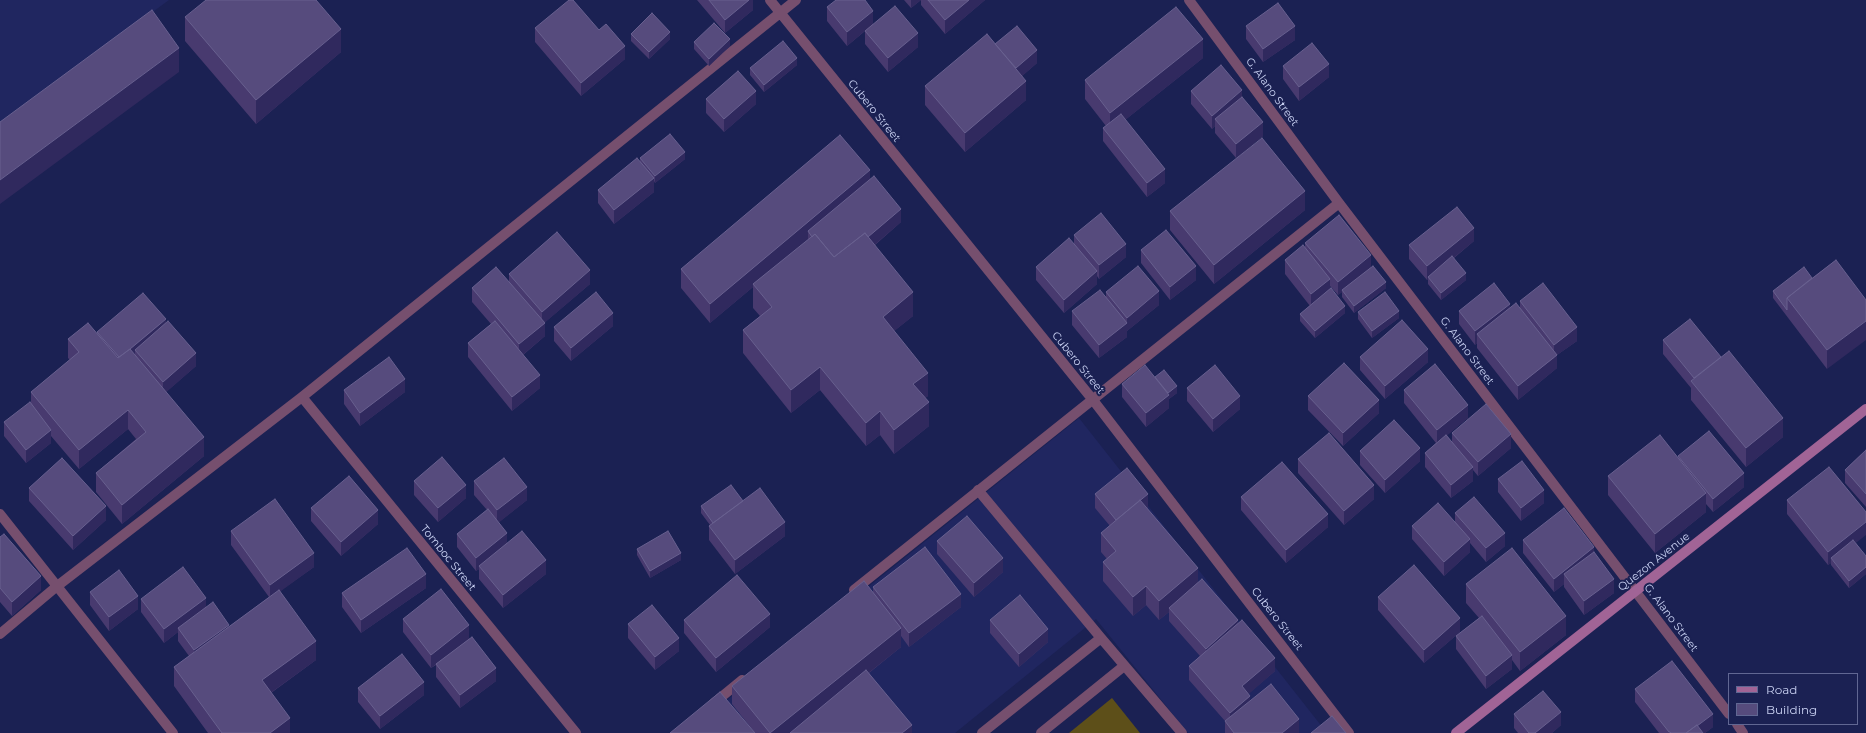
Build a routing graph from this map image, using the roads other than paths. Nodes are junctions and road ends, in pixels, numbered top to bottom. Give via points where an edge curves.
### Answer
1 (770, 0) edge
2 (796, 0) edge
3 (1189, 0) edge
4 (780, 13) junction
5 (1339, 203) junction
6 (302, 397) junction
7 (1093, 400) junction
8 (1866, 409) edge
9 (978, 490) junction
10 (0, 514) edge
11 (56, 587) junction
12 (1636, 591) junction
13 (849, 594) edge
14 (0, 634) edge
15 (1100, 638) junction
16 (1124, 666) junction
17 (750, 673) edge
18 (707, 708) edge
19 (1728, 713) edge
20 (173, 733) edge
21 (576, 733) edge
22 (982, 733) edge
23 (1041, 733) edge
24 (1182, 733) edge
25 (1349, 733) edge
26 (1456, 733) edge

1 - 4 street, Cubero Street
2 - 4 street
3 - 5 street, G. Alano Street
4 - 6 street
4 - 7 street, Cubero Street
5 - 7 street
5 - 12 street, G. Alano Street
6 - 11 street
6 - 21 street, Tomboc Street
7 - 9 street
7 - 25 street, Cubero Street
8 - 12 street, Quezon Avenue
9 - 13 street
9 - 15 street
10 - 11 street
11 - 14 street
11 - 20 street
12 - 19 street, G. Alano Street
12 - 26 street, Quezon Avenue
15 - 16 street
15 - 22 street
16 - 23 street
16 - 24 street
17 - 18 street

